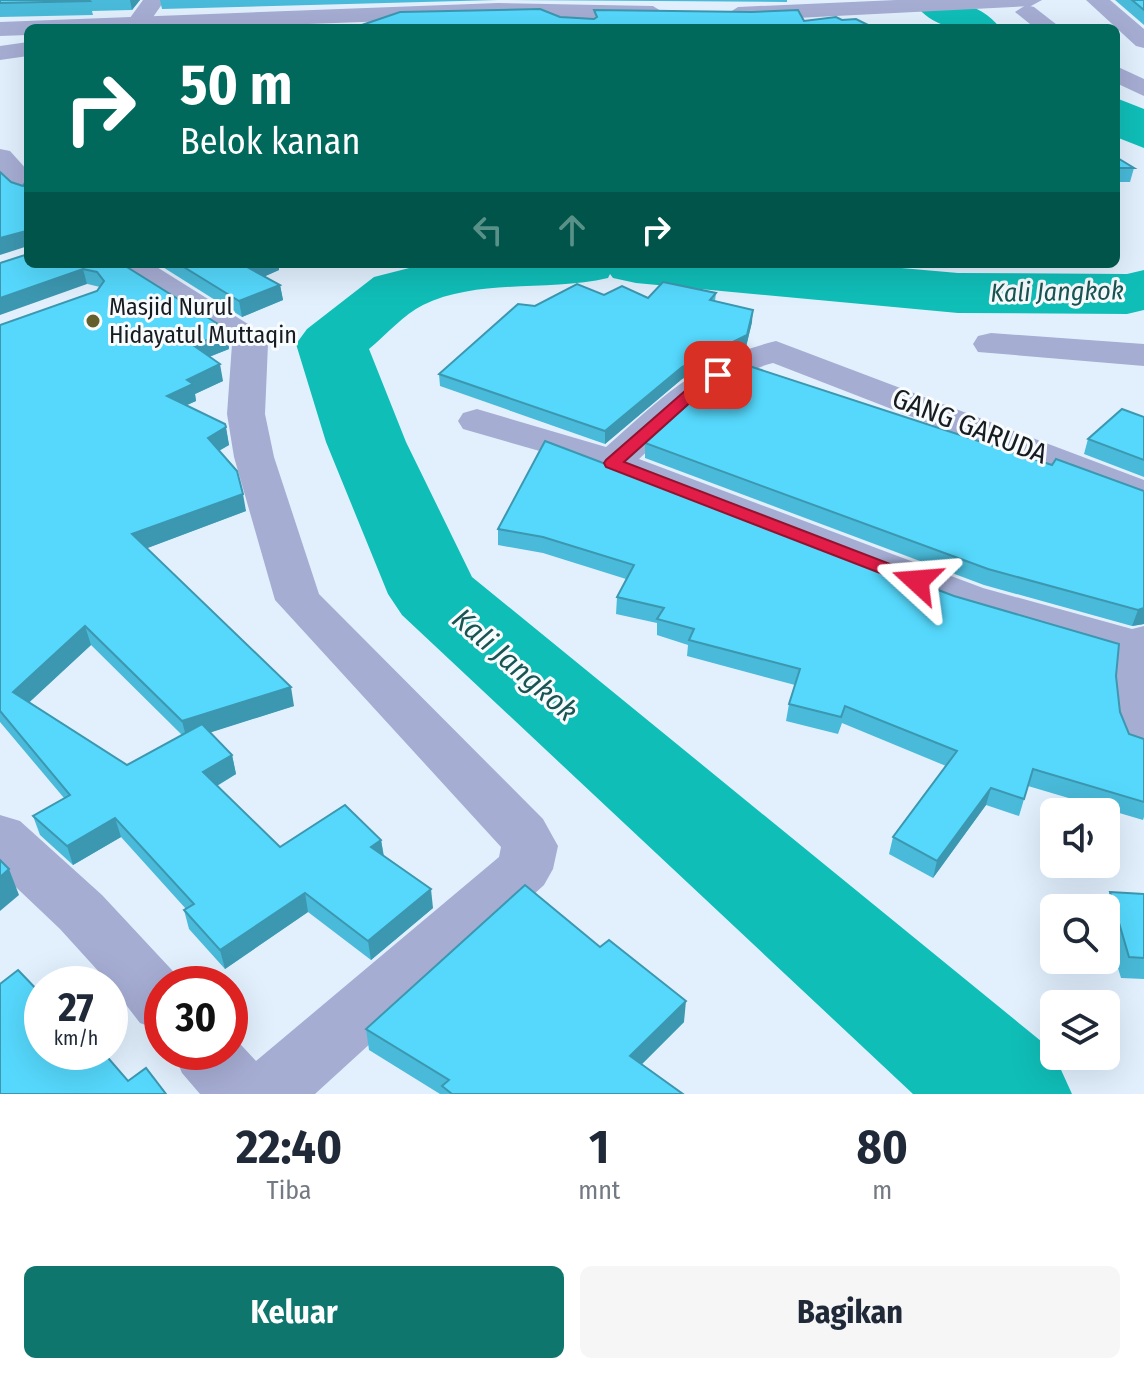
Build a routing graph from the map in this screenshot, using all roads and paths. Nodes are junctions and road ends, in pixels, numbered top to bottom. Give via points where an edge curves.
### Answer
1 (154, 0) edge
2 (1097, 0) edge
3 (497, 5) edge
4 (1029, 6) edge
5 (543, 10) junction
6 (680, 13) edge
7 (720, 14) edge
8 (235, 19) junction
9 (138, 22) junction
10 (99, 24) edge
11 (204, 24) edge
12 (574, 24) edge
13 (1046, 24) edge
14 (24, 28) edge
15 (0, 29) edge
16 (1144, 41) edge
17 (24, 50) edge
18 (0, 53) edge
19 (1120, 75) edge
20 (1144, 89) edge
21 (0, 157) edge
22 (24, 184) edge
23 (135, 268) edge
24 (991, 344) dead end
25 (1144, 355) edge
26 (477, 421) dead end
27 (612, 463) junction
28 (1144, 494) edge
29 (1143, 647) edge
30 (1144, 736) edge
31 (0, 837) edge
32 (144, 983) edge
33 (221, 1070) edge
34 (243, 1094) edge
35 (267, 1094) edge

1 - 9 street
2 - 16 street
3 - 5 street
3 - 8 street
4 - 7 street
4 - 13 street
5 - 6 street
5 - 12 street
8 - 9 street
8 - 11 street
9 - 10 street
14 - 15 street
17 - 18 street
19 - 20 street
21 - 22 street
23 - 35 street via 250,344 246,414 254,457 298,600 530,846 524,869
24 - 25 street
26 - 27 street
27 - 28 street, GANG GARUDA via 700,386 759,354 776,352
27 - 29 street via 967,599
29 - 30 street via 1136,686
31 - 32 street via 81,912
33 - 34 street

